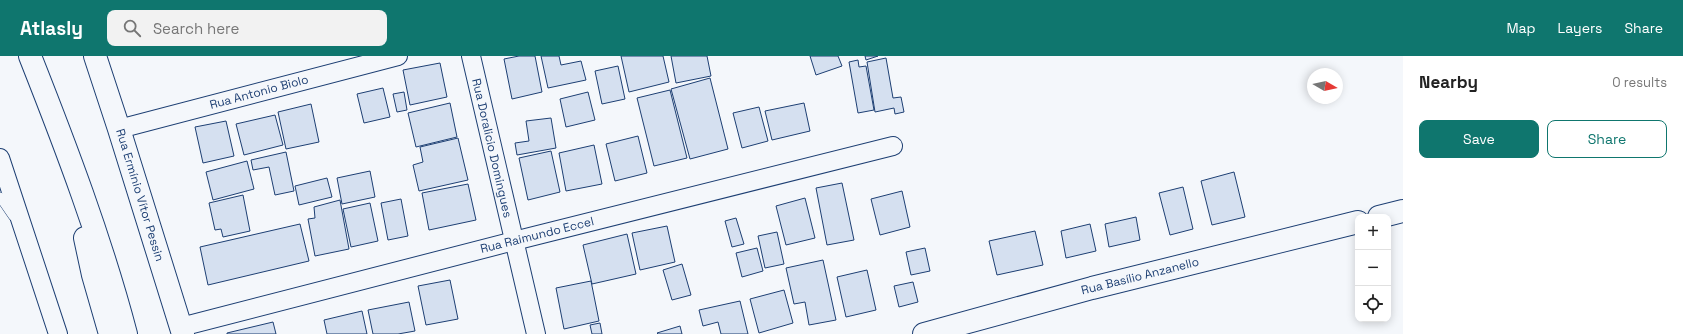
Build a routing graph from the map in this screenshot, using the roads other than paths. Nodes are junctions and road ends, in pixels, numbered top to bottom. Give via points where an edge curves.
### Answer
1 (30, 56) edge
2 (95, 56) edge
3 (398, 56) edge
4 (471, 56) edge
5 (120, 129) junction
6 (61, 135) junction
7 (893, 146) dead end
8 (0, 158) edge
9 (0, 197) edge
10 (1403, 211) edge
11 (1391, 214) edge
12 (1355, 223) edge
13 (22, 228) junction
14 (514, 241) junction
15 (182, 330) edge
16 (58, 334) edge
17 (110, 334) edge
18 (126, 334) edge
19 (536, 334) edge
20 (924, 334) edge

1 - 6 main road
2 - 5 main road, Rua Ermínio Vítor Pessin
3 - 5 street, Rua Antonio Biolo
4 - 14 street, Rua Doralicio Domingues
5 - 15 main road, Rua Ermínio Vítor Pessin
6 - 17 main road via 93,274
6 - 18 main road via 112,279
7 - 14 street, Rua Raimundo Eccel
8 - 13 street
9 - 13 lane
10 - 11 main road
12 - 20 main road, Rua Basílio Anzanello via 1092,288
13 - 16 street
14 - 15 street, Rua Raimundo Eccel
14 - 19 street, Rua Doralicio Domingues

